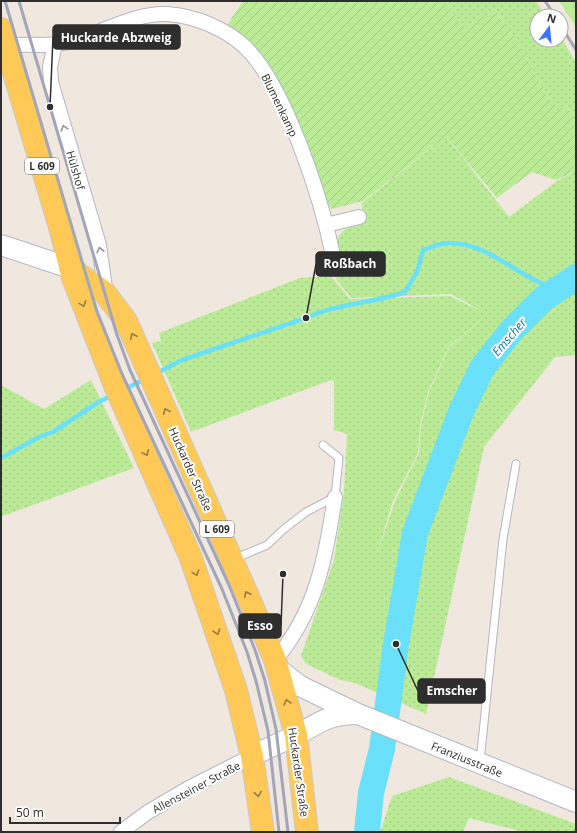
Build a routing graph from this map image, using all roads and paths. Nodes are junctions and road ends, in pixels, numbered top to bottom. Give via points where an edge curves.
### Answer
1 (4, 38) edge
2 (55, 44) junction
3 (359, 217) dead end
4 (326, 225) junction
5 (1, 245) edge
6 (333, 256) dead end
7 (70, 268) junction
8 (106, 295) junction
9 (323, 445) dead end
10 (516, 464) dead end
11 (335, 497) junction
12 (232, 560) junction
13 (276, 664) junction
14 (362, 716) junction
15 (296, 735) junction
16 (252, 756) junction
17 (477, 763) junction
18 (576, 802) edge
19 (121, 832) edge
20 (263, 832) edge
21 (307, 832) edge

1 - 2 street, Blumenkamp via 17,44
1 - 7 main road, L 609
2 - 4 street, Blumenkamp via 68,42 135,18 167,14 196,20 224,30 245,47 262,68 277,95 311,177
8 -> 2 street, Hülshof via 99,245 51,82 50,67
3 - 4 street
4 - 6 street, Blumenkamp
5 - 7 street, Huckarder Straße
7 - 8 main road, Huckarder Straße / L 609
7 -> 16 main road, L 609 via 123,405 193,564 236,690
12 -> 8 main road, Huckarder Straße / L 609 via 126,321
9 - 11 lane via 339,458
10 - 17 lane via 503,539 481,752
11 - 12 lane via 306,512 267,546
11 - 13 street via 327,549 311,602 292,640
13 -> 12 main road, Huckarder Straße / L 609
13 - 14 street, Franziusstraße / L 609 via 300,686
15 -> 13 main road, Huckarder Straße / L 609
14 - 15 street, Franziusstraße via 330,716
14 - 17 street, Franziusstraße
15 - 16 street, Franziusstraße
15 - 21 main road, Huckarder Straße / L 609
16 - 19 street, Allensteiner Straße via 148,812
16 -> 20 main road, L 609
17 - 18 street, Franziusstraße

